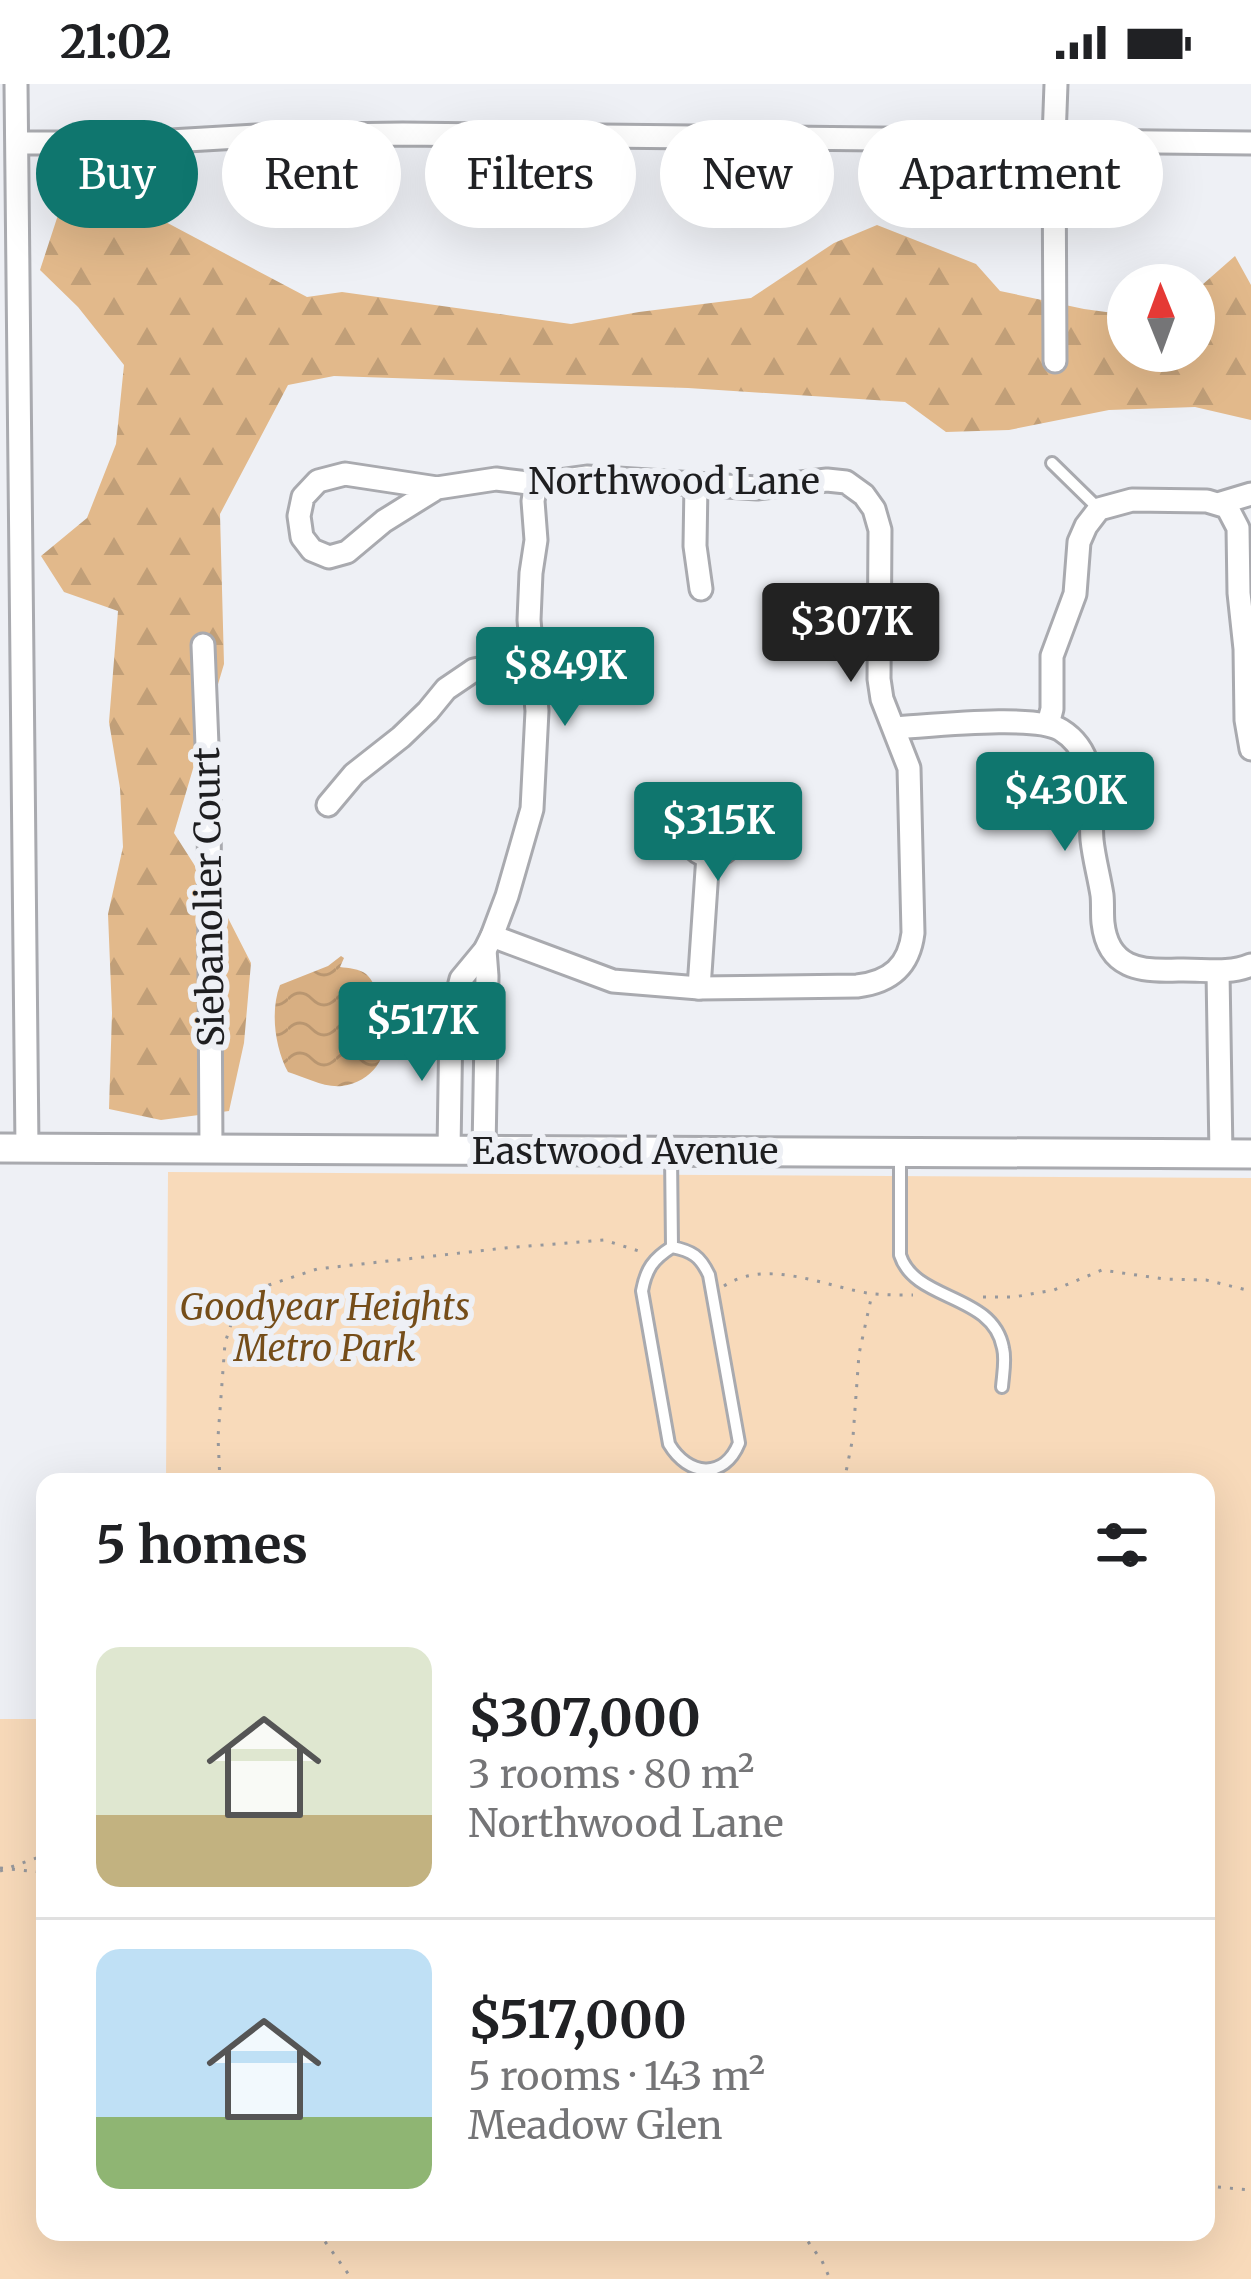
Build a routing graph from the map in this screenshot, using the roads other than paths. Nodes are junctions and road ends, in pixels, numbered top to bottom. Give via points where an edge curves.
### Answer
1 (16, 84) edge
2 (1056, 84) edge
3 (1055, 120) edge
4 (858, 140) edge
5 (1163, 141) edge
6 (18, 143) junction
7 (1251, 143) edge
8 (1054, 228) edge
9 (9, 241) edge
10 (1055, 361) dead end
11 (1052, 463) dead end
12 (536, 484) junction
13 (696, 484) junction
14 (437, 488) junction
15 (1251, 494) edge
16 (1221, 503) junction
17 (1100, 509) junction
18 (701, 589) dead end
19 (1247, 626) edge
20 (203, 645) dead end
21 (533, 668) junction
22 (1048, 724) junction
23 (896, 728) junction
24 (1251, 748) edge
25 (328, 805) dead end
26 (708, 855) dead end
27 (488, 943) junction
28 (1251, 965) edge
29 (1218, 972) junction
30 (699, 988) junction
31 (451, 1042) junction
32 (486, 1043) junction
33 (450, 1085) junction
34 (485, 1086) junction
35 (13, 1148) edge
36 (211, 1150) junction
37 (449, 1150) junction
38 (484, 1150) junction
39 (671, 1151) junction
40 (900, 1153) junction
41 (1221, 1154) junction
42 (1251, 1154) edge
43 (672, 1247) junction
44 (1002, 1387) dead end

1 - 6 street
2 - 3 street
4 - 6 street via 403,134
5 - 7 street
6 - 9 street
8 - 10 street
9 - 35 street
11 - 17 lane
12 - 13 street, Northwood Lane via 587,477
12 - 14 street, Northwood Lane via 496,479
12 - 21 street
13 - 18 street
13 - 23 street, Northwood Lane via 827,480 864,495 880,530 879,679
14 - 14 street, Northwood Lane via 347,552 329,556 302,537 304,497 318,481 345,474
15 - 16 street
16 - 17 street via 1132,500
16 - 19 street via 1238,528
17 - 22 street via 1078,542 1073,601 1052,656
19 - 24 street
20 - 36 street, Siebanolier Court
21 - 25 street via 474,670
21 - 27 street via 532,809
22 - 23 street
22 - 29 street via 1075,742 1091,774 1093,854 1114,953 1136,969
23 - 30 street, Northwood Lane via 909,768 911,953 871,984
26 - 30 street
27 - 30 street, Northwood Lane via 614,981
27 - 31 street via 461,979
27 - 32 street
28 - 29 street
29 - 41 street
31 - 32 street
31 - 33 street
32 - 34 street
33 - 34 street
33 - 37 street
34 - 38 street
35 - 36 street, Eastwood Avenue
36 - 37 street, Eastwood Avenue
37 - 38 street, Eastwood Avenue
38 - 39 street, Eastwood Avenue
39 - 40 street, Eastwood Avenue
39 - 43 lane
40 - 41 street, Eastwood Avenue
40 - 44 lane via 904,1269 987,1319 1004,1352
41 - 42 street, Eastwood Avenue
43 - 43 lane via 702,1261 712,1293 739,1443 719,1467 691,1467 669,1444 642,1291 646,1271

